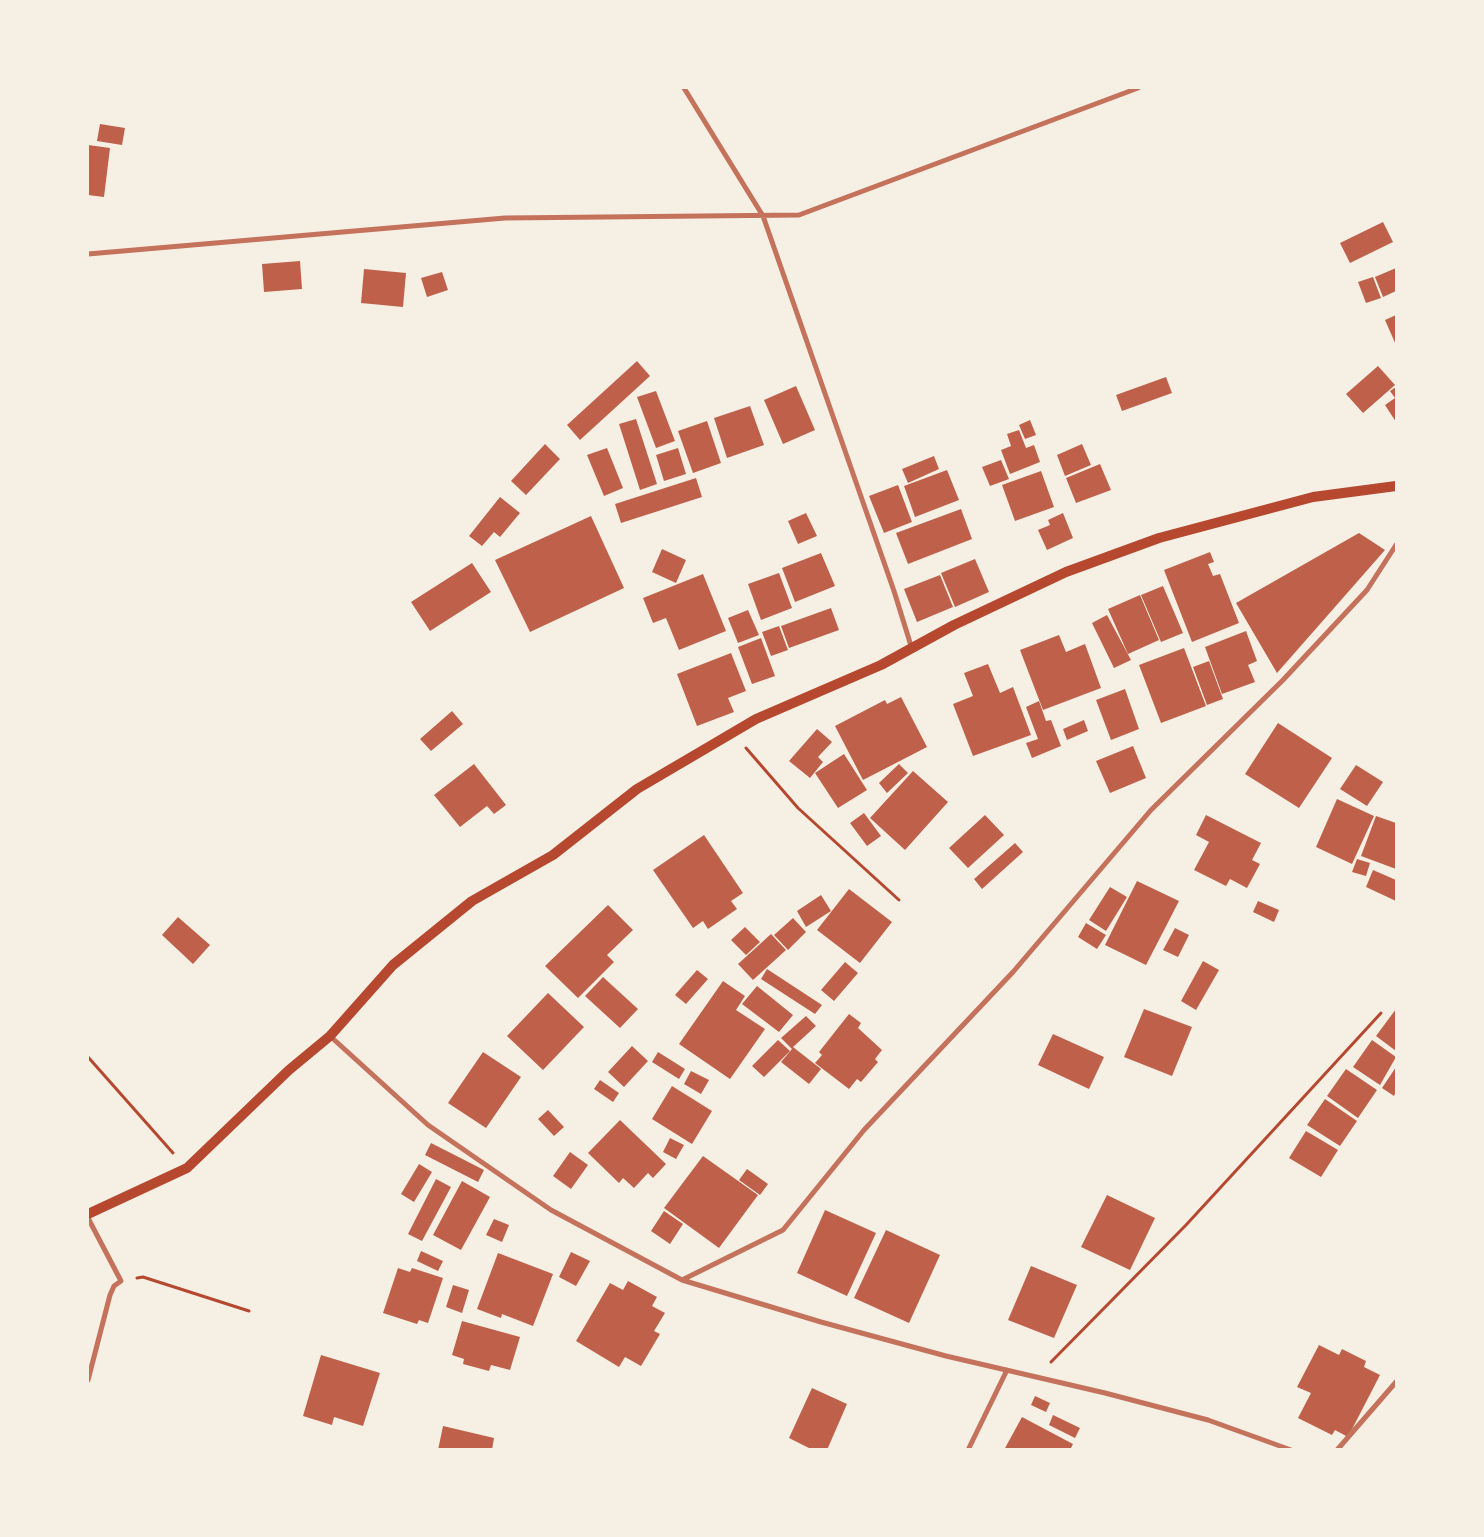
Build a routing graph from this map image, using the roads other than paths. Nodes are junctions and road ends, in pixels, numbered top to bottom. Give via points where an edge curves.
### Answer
1 (684, 88) edge
2 (1138, 88) edge
3 (763, 216) junction
4 (88, 254) edge
5 (1396, 486) edge
6 (1396, 545) edge
7 (912, 648) junction
8 (330, 1036) junction
9 (88, 1214) edge
10 (88, 1218) edge
11 (682, 1280) junction
12 (1007, 1370) junction
13 (88, 1380) edge
14 (1396, 1382) edge
15 (968, 1450) edge
16 (1291, 1450) edge
17 (1337, 1450) edge

1 - 3 street
2 - 3 street via 799,215
3 - 4 street via 504,218
3 - 7 street
5 - 7 main road via 1313,497 1159,538 1066,572
6 - 11 street via 1367,590 1284,680 1151,810 1013,972 864,1130 783,1230
7 - 8 main road via 881,665 756,719 637,789 553,854 472,901 393,965
8 - 9 main road via 289,1070 187,1168
8 - 11 street via 428,1125 551,1210
10 - 13 street via 121,1281 110,1295
11 - 12 street via 821,1322
12 - 15 street
12 - 16 street via 1208,1420
14 - 17 street

